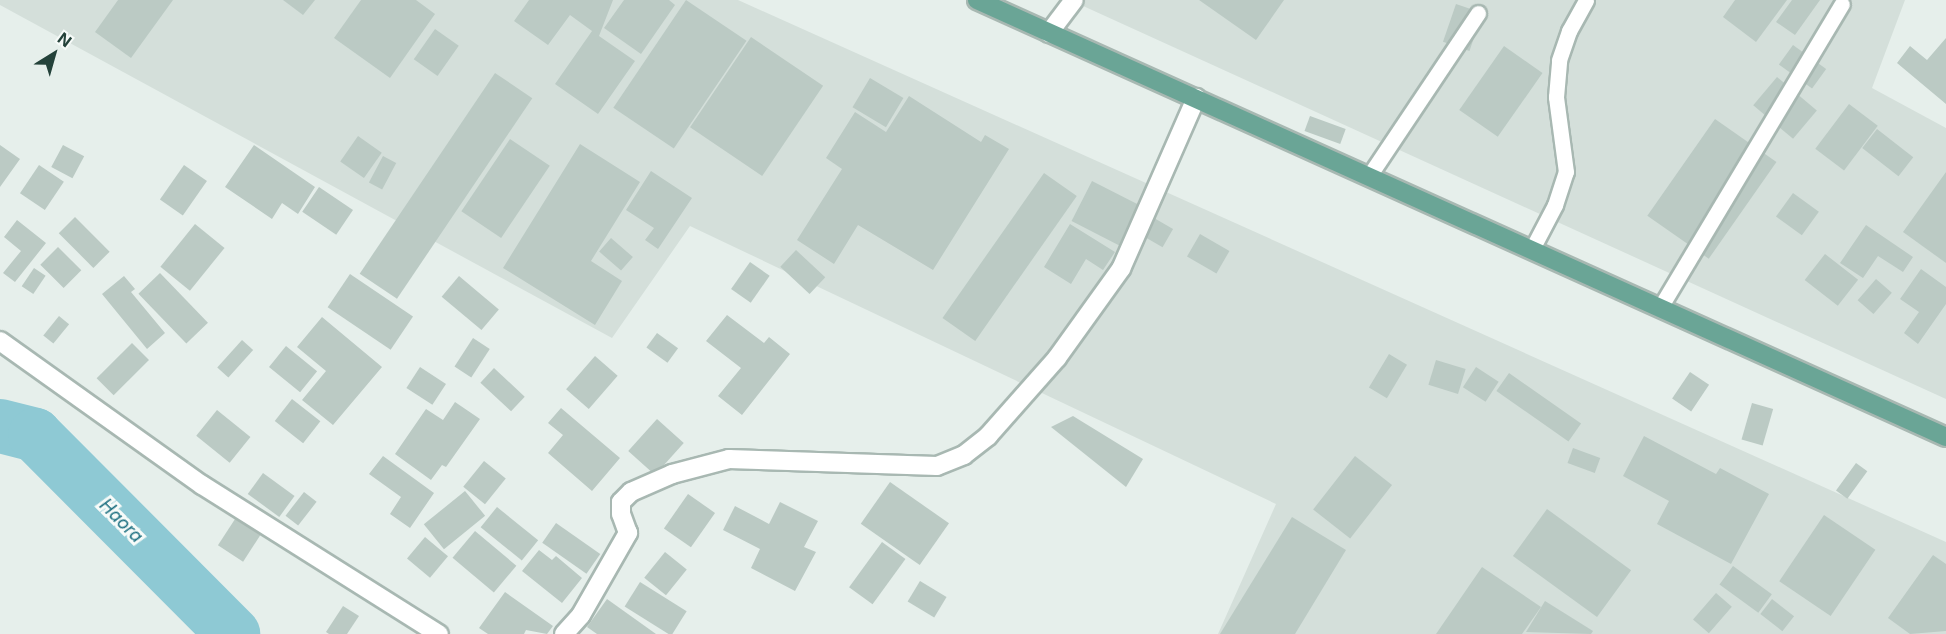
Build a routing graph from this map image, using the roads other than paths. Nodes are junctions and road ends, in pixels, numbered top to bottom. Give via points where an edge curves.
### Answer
1 (977, 0) edge
2 (1074, 0) edge
3 (1587, 0) edge
4 (1842, 4) dead end
5 (1479, 13) dead end
6 (1050, 33) junction
7 (1196, 98) junction
8 (1369, 176) junction
9 (1532, 249) junction
10 (1661, 306) junction
11 (0, 341) edge
12 (1946, 436) edge
13 (439, 634) edge
14 (564, 634) edge

1 - 6 main road
2 - 6 street
3 - 9 lane via 1569,31 1559,60 1556,97 1566,172 1555,205
4 - 10 lane
5 - 8 lane
6 - 7 main road
7 - 8 main road
7 - 14 street via 1120,269 1058,358 988,436 964,455 937,466 729,459 672,474 631,492 621,502 628,533 581,615
8 - 9 main road
9 - 10 main road
10 - 12 main road
11 - 13 street via 202,485

